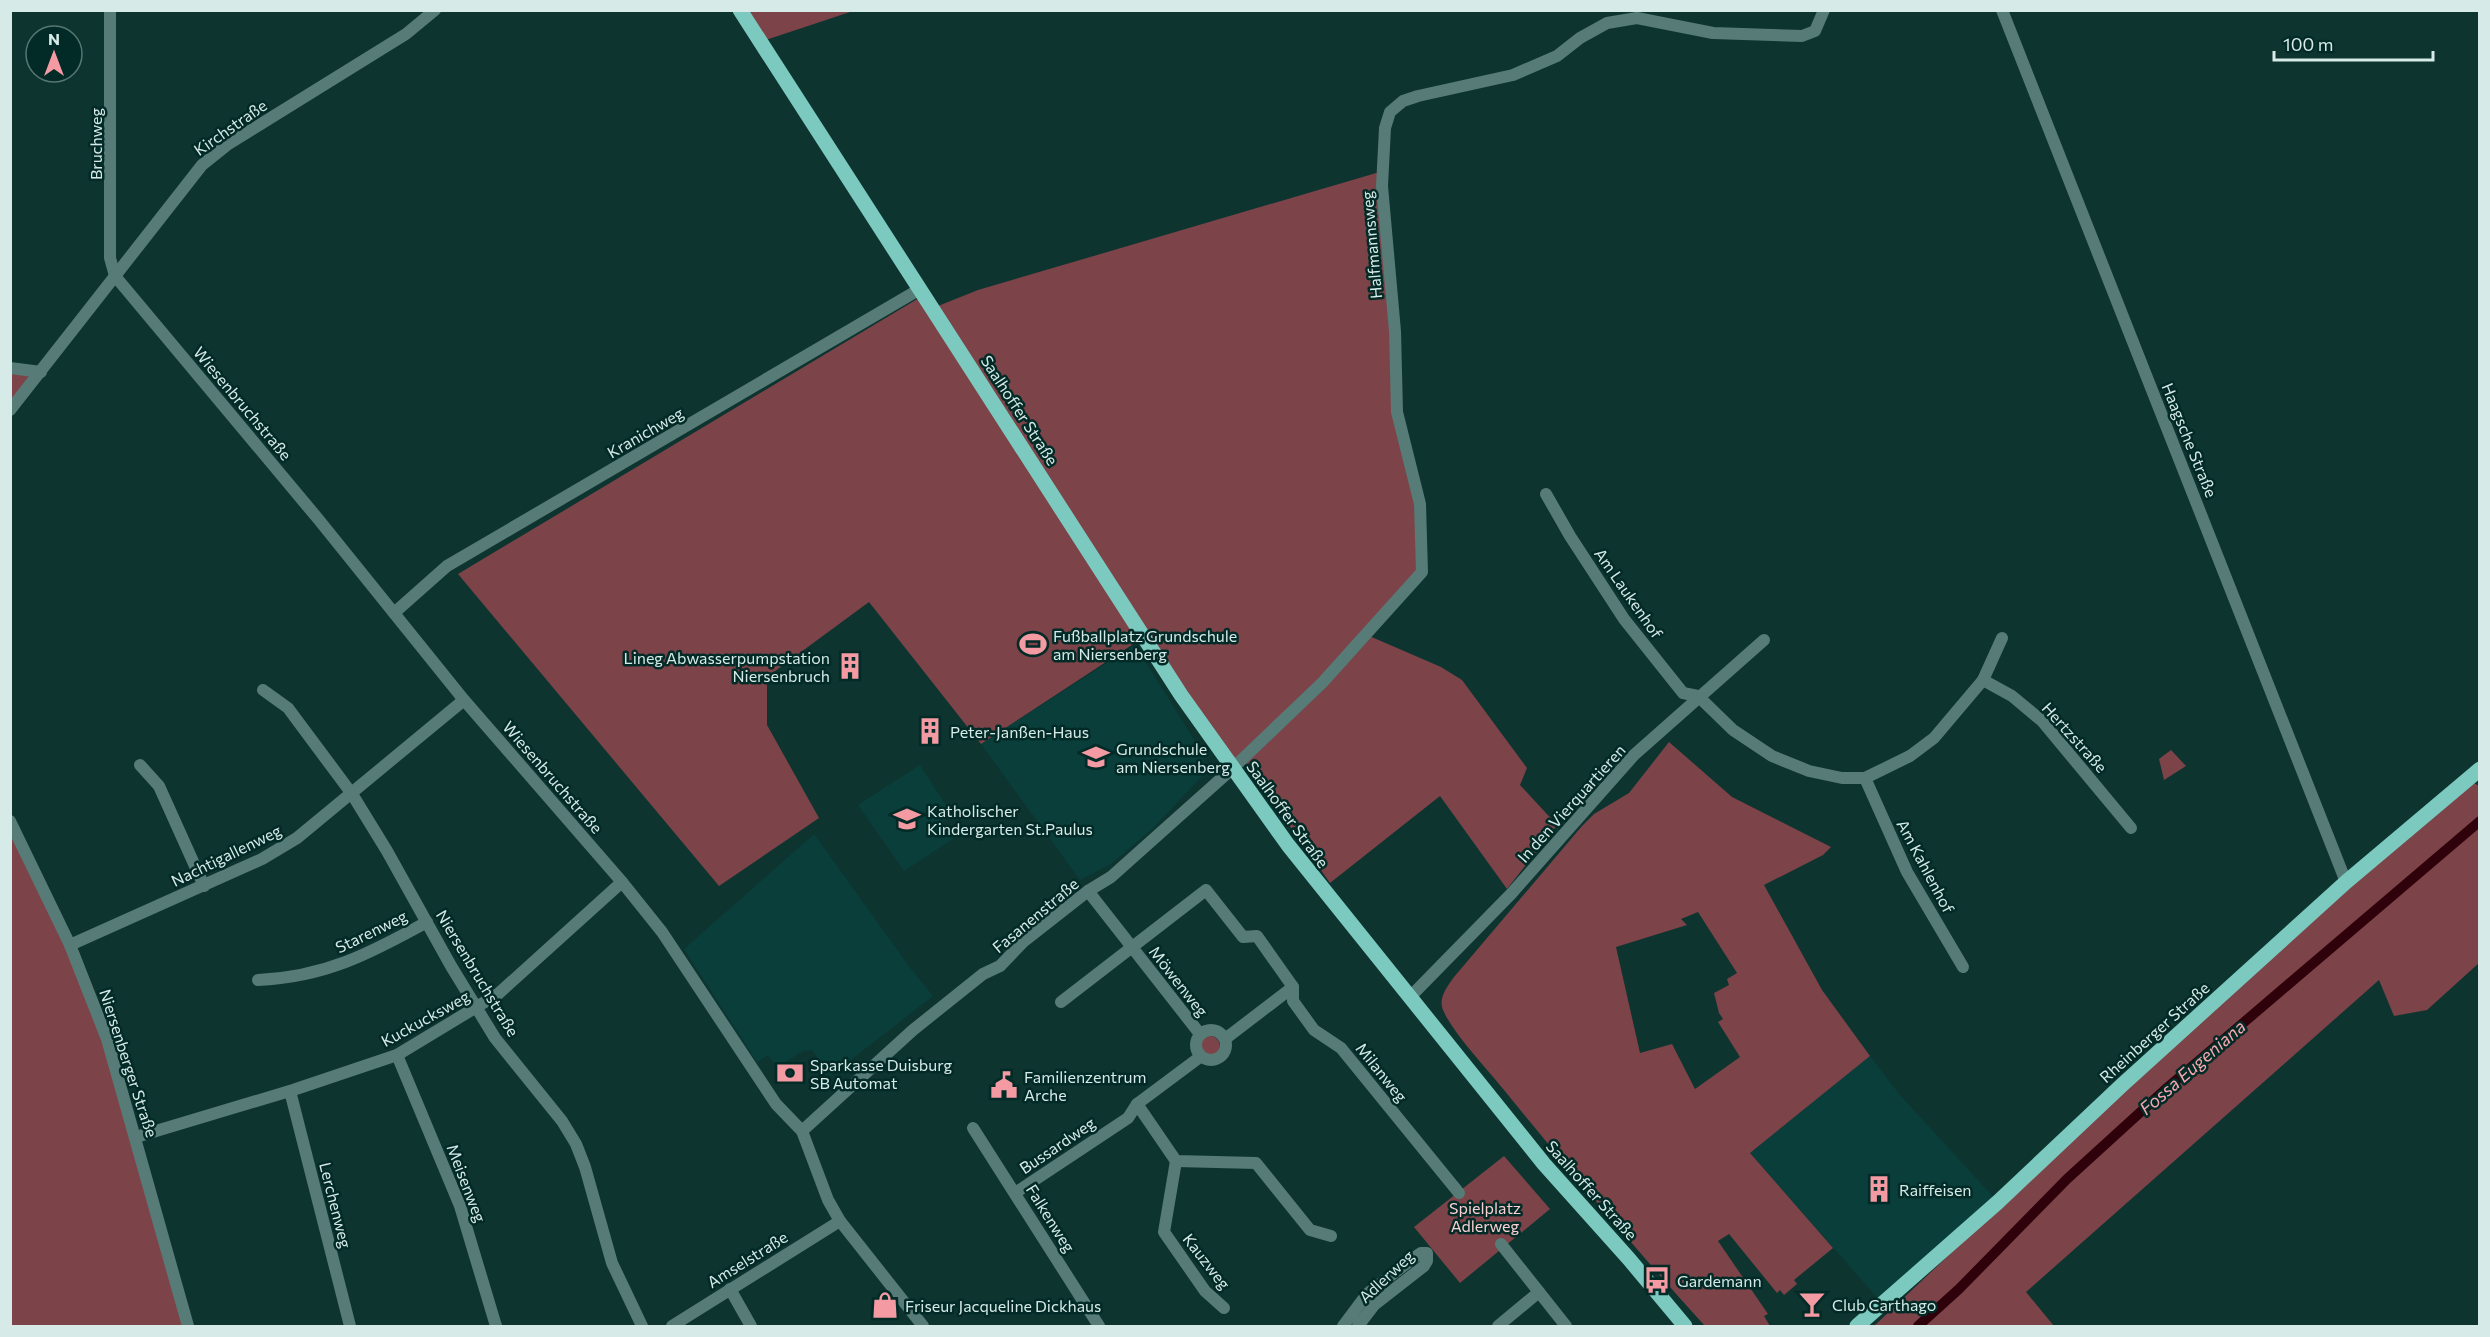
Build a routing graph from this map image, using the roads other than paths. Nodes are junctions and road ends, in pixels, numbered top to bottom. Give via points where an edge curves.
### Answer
1 (111, 10) edge
2 (435, 10) edge
3 (740, 10) edge
4 (1824, 10) edge
5 (2002, 10) edge
6 (115, 276) junction
7 (920, 289) junction
8 (10, 368) edge
9 (41, 372) junction
10 (10, 410) edge
11 (1546, 494) dead end
12 (394, 613) junction
13 (2002, 638) dead end
14 (1764, 640) dead end
15 (1983, 680) junction
16 (263, 690) dead end
17 (1698, 696) junction
18 (464, 700) junction
19 (140, 765) dead end
20 (1233, 768) junction
21 (2480, 769) edge
22 (1865, 778) junction
23 (352, 794) junction
24 (10, 821) edge
25 (2131, 828) dead end
26 (622, 882) junction
27 (2346, 882) junction
28 (204, 886) junction
29 (1088, 891) junction
30 (427, 922) junction
31 (70, 945) junction
32 (1132, 948) junction
33 (1963, 967) dead end
34 (258, 980) dead end
35 (1293, 987) junction
36 (1411, 996) junction
37 (1061, 1002) dead end
38 (477, 1009) junction
39 (1200, 1034) junction
40 (1225, 1039) junction
41 (397, 1055) junction
42 (1200, 1057) junction
43 (290, 1091) junction
44 (1137, 1104) junction
45 (973, 1128) dead end
46 (802, 1131) junction
47 (136, 1137) junction
48 (1176, 1161) junction
49 (1015, 1193) junction
50 (1459, 1193) dead end
51 (840, 1221) junction
52 (1331, 1236) dead end
53 (1501, 1244) dead end
54 (730, 1289) junction
55 (1539, 1292) junction
56 (1224, 1308) dead end
57 (188, 1326) edge
58 (350, 1326) edge
59 (496, 1326) edge
60 (642, 1326) edge
61 (672, 1326) edge
62 (751, 1326) edge
63 (923, 1326) edge
64 (1099, 1326) edge
65 (1343, 1326) edge
66 (1358, 1326) edge
67 (1498, 1326) edge
68 (1566, 1326) edge
69 (1685, 1326) edge
70 (1857, 1326) edge

1 - 6 street, Bruchweg via 110,258
2 - 6 street, Kirchstraße via 406,34 202,165
3 - 7 main road, Saalhoffer Straße
4 - 20 street, Halfmannsweg via 1815,31 1802,36 1713,33 1637,18 1607,23 1557,56 1518,73 1418,96 1403,101 1390,112 1383,143 1382,186 1395,330 1397,412 1420,504 1422,572 1322,683
5 - 27 street, Haagsche Straße
6 - 9 street, Kirchstraße
6 - 12 street, Wiesenbruchstraße
7 - 12 street, Kranichweg via 447,566
7 - 20 main road, Saalhoffer Straße via 1181,695
8 - 9 street
9 - 10 street, Kirchstraße
11 - 17 street, Am Laukenhof via 1624,619 1683,693
12 - 18 street, Wiesenbruchstraße
13 - 15 street
14 - 17 street, In den Vierquartieren
15 - 22 street via 1934,738 1910,756
15 - 25 street, Hertzstraße via 2012,696 2042,720
16 - 23 street, Niersenbruchstraße via 288,708
17 - 22 street, Am Laukenhof via 1733,730 1772,756 1809,771
17 - 36 street, In den Vierquartieren via 1616,773 1511,894
18 - 23 street, Nachtigallenweg
18 - 26 street, Wiesenbruchstraße
19 - 28 street via 159,786
20 - 29 street, Fasanenstraße via 1111,877
20 - 36 main road, Saalhoffer Straße via 1300,862
21 - 27 main road, Rheinberger Straße
22 - 33 street, Am Kahlenhof via 1907,872
23 - 28 street, Nachtigallenweg via 297,838
23 - 30 street, Niersenbruchstraße
24 - 31 street, Niersenberger Straße
26 - 38 street, Kuckucksweg
26 - 46 street, Wiesenbruchstraße via 678,954 776,1104
27 - 70 main road, Rheinberger Straße
28 - 31 street, Nachtigallenweg
29 - 32 street, Möwenweg
29 - 46 street, Fasanenstraße via 1023,942 1000,966 983,974 913,1030
30 - 34 street, Starenweg via 341,966 287,979
30 - 38 street, Niersenbruchstraße
31 - 47 street, Niersenberger Straße via 107,1040
32 - 35 street, Milanweg via 1206,890 1244,937 1257,936
32 - 37 street, Möwenweg
32 - 39 street, Möwenweg
35 - 40 street
35 - 50 street, Milanweg via 1293,1001 1314,1030 1341,1048
36 - 69 main road, Saalhoffer Straße via 1544,1164
38 - 41 street, Kuckucksweg
38 - 60 street, Niersenbruchstraße via 576,1144 612,1263
39 - 40 street, Möwenweg via 1212,1030
39 - 42 street, Möwenweg via 1195,1044
40 - 42 street via 1226,1050 1221,1057 1210,1061
41 - 43 street, Kuckucksweg
41 - 59 street, Meisenweg via 460,1206
42 - 44 street, Bussardweg
43 - 47 street, Kuckucksweg
43 - 58 street, Lerchenweg
44 - 48 street
44 - 49 street, Bussardweg via 1128,1118
45 - 49 street, Falkenweg
46 - 51 street, Wiesenbruchstraße
47 - 57 street, Niersenberger Straße
48 - 52 street via 1256,1163 1310,1230
48 - 56 street, Kauzweg via 1164,1232 1205,1291
49 - 64 street, Falkenweg
51 - 54 street, Amselstraße
51 - 63 street, Wiesenbruchstraße
53 - 55 street
54 - 61 street, Amselstraße
54 - 62 street
55 - 67 street
55 - 68 street
65 - 66 street, Adlerweg via 1367,1294 1414,1257 1427,1253 1424,1266 1374,1305

